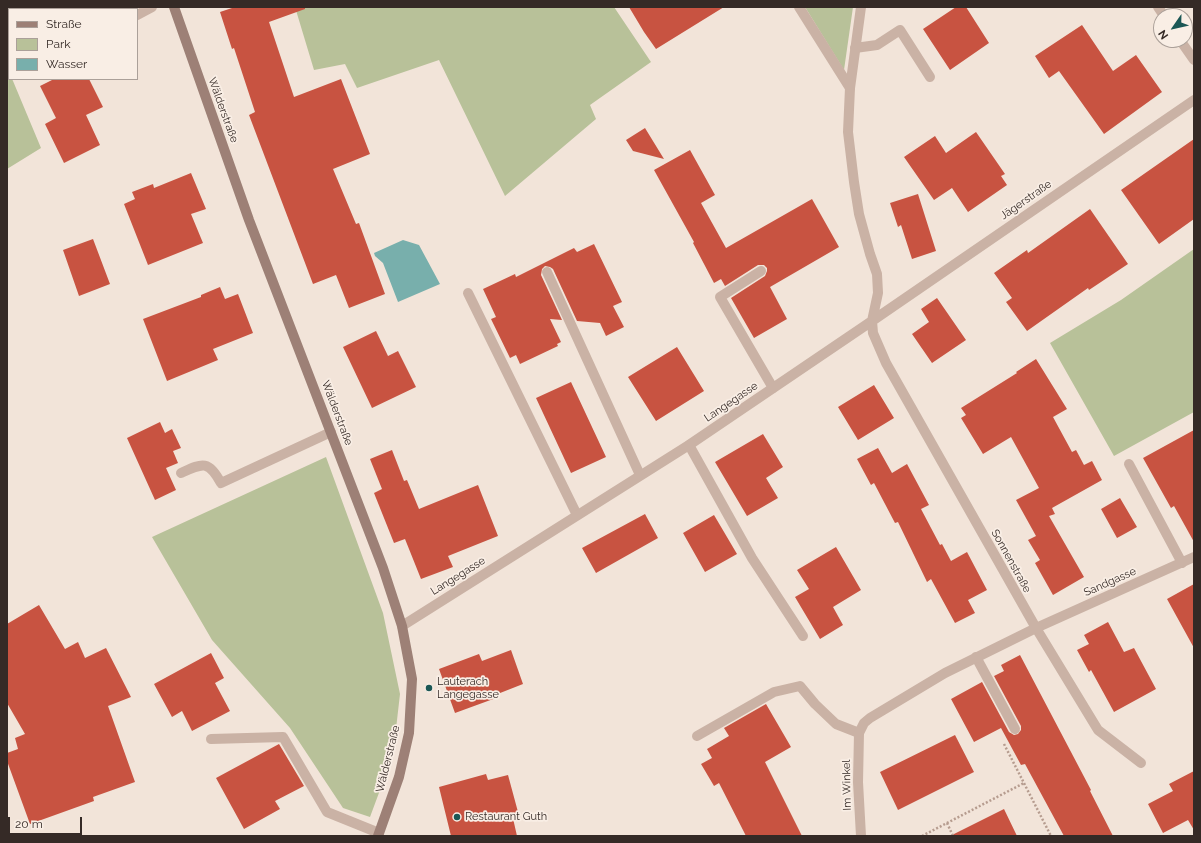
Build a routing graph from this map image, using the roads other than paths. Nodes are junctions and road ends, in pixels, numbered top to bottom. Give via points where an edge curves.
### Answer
1 (152, 7) edge
2 (174, 7) edge
3 (799, 7) edge
4 (861, 7) edge
5 (138, 14) edge
6 (855, 48) junction
7 (1186, 48) edge
8 (1194, 60) edge
9 (930, 77) dead end
10 (850, 88) junction
11 (1194, 100) edge
12 (761, 271) dead end
13 (547, 272) dead end
14 (468, 293) dead end
15 (872, 321) junction
16 (773, 388) junction
17 (331, 432) junction
18 (688, 445) junction
19 (1129, 464) dead end
20 (181, 473) dead end
21 (640, 476) junction
22 (577, 515) junction
23 (1194, 557) edge
24 (1182, 563) junction
25 (402, 626) junction
26 (1036, 628) junction
27 (803, 636) dead end
28 (976, 657) junction
29 (1015, 729) road end
30 (858, 733) junction
31 (697, 736) dead end
32 (211, 739) dead end
33 (1141, 763) dead end
34 (378, 835) edge
35 (861, 836) edge

1 - 5 street
2 - 17 main road, Wälderstraße via 249,220
3 - 10 street
4 - 6 street
6 - 9 street via 877,45 900,30
6 - 10 street
7 - 8 street
10 - 15 street via 848,132 854,182 870,254 878,274 878,293
11 - 15 street, Jägerstraße
12 - 16 street via 720,297
13 - 21 street
14 - 22 street
15 - 16 street, Langegasse
15 - 26 street, Sonnenstraße via 873,333 886,363
16 - 18 street, Langegasse
17 - 20 street via 221,483 214,470 205,465
17 - 25 main road, Wälderstraße via 383,568
18 - 21 street, Langegasse
18 - 27 street via 752,558
19 - 24 street
21 - 22 street, Langegasse
22 - 25 street, Langegasse
23 - 24 street, Sandgasse
24 - 26 street, Sandgasse
25 - 34 main road, Wälderstraße via 412,679 409,732 399,777
26 - 28 street
26 - 33 street, Sonnenstraße via 1098,730
28 - 29 street
28 - 30 street via 870,718
30 - 31 street via 836,724 800,686 774,692
30 - 35 street, Im Winkel
32 - 34 street via 284,737 327,812

